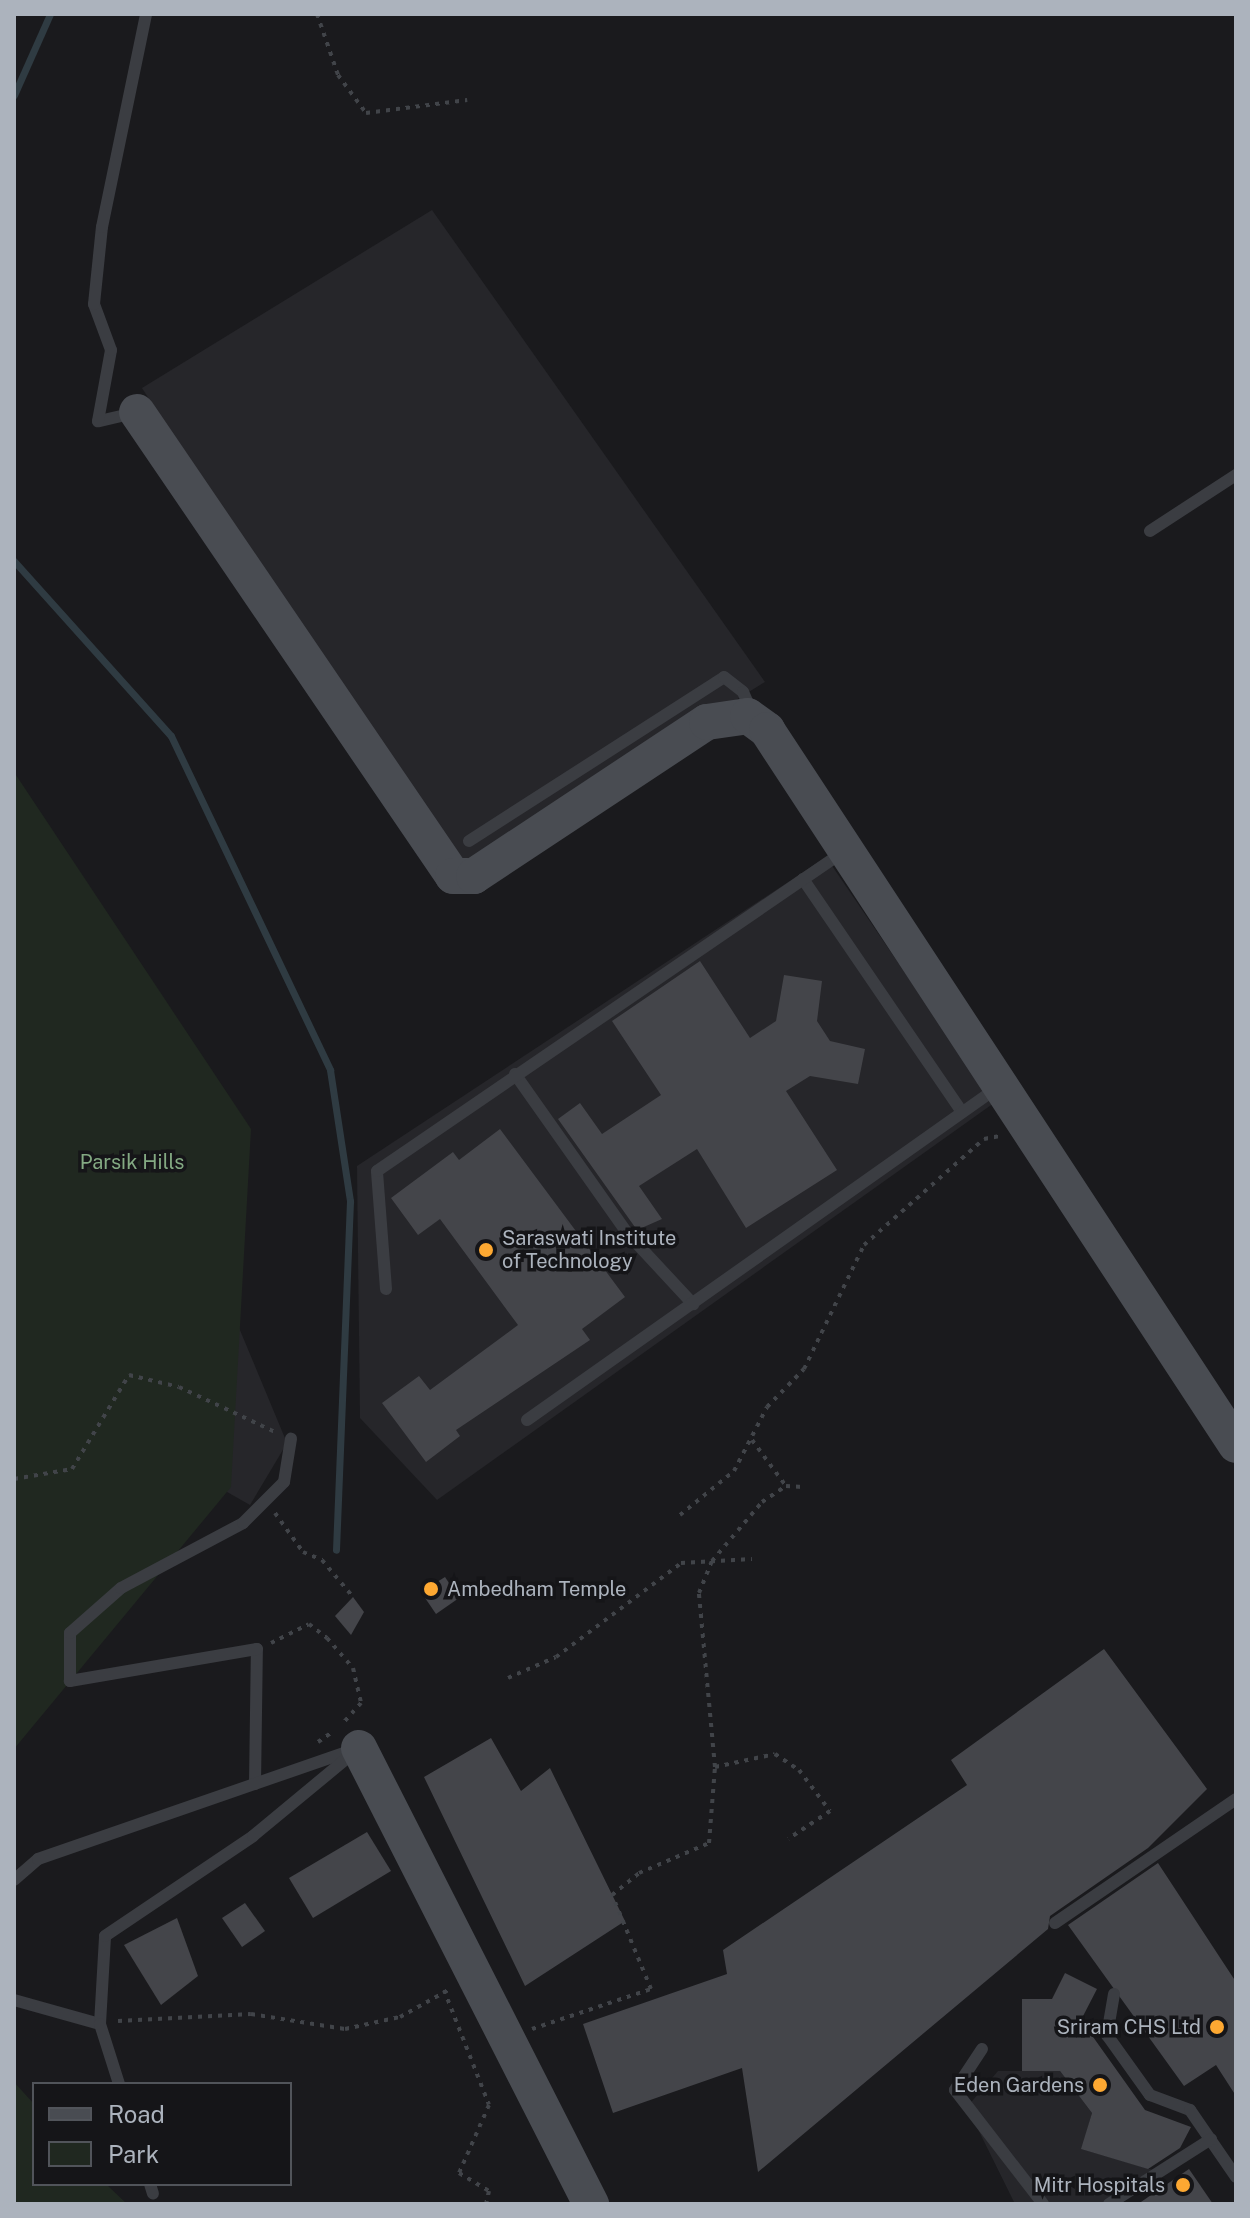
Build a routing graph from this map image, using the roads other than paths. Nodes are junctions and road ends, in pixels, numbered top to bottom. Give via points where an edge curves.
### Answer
1 (146, 14) edge
2 (137, 412) joint
3 (1236, 475) edge
4 (1150, 531) dead end
5 (756, 722) junction
6 (469, 841) dead end
7 (843, 852) junction
8 (803, 879) junction
9 (515, 1074) junction
10 (997, 1088) junction
11 (962, 1112) junction
12 (386, 1289) dead end
13 (693, 1304) junction
14 (527, 1420) dead end
15 (291, 1439) road end
16 (1236, 1445) edge
17 (359, 1748) junction
18 (255, 1784) junction
19 (1236, 1799) edge
20 (14, 1880) edge
21 (1055, 1923) dead end
22 (1114, 1994) dead end
23 (14, 2000) edge
24 (100, 2024) junction
25 (982, 2049) dead end
26 (118, 2082) edge
27 (1211, 2139) junction
28 (1236, 2177) edge
29 (591, 2204) edge
30 (1043, 2204) edge
31 (1109, 2204) edge

1 - 2 lane via 102,227 94,304 111,350 98,421
2 - 5 street via 453,876 474,876 707,722 730,714
3 - 4 lane
5 - 6 lane via 743,692 724,677
5 - 7 street
7 - 8 lane
7 - 10 street
8 - 9 lane
8 - 11 lane
9 - 12 lane via 377,1171
9 - 13 lane via 628,1234
10 - 11 lane
10 - 16 street
11 - 13 lane
13 - 14 lane
15 - 18 lane via 284,1482 243,1523 121,1588 70,1633 70,1681 257,1649
17 - 18 lane
17 - 24 lane via 253,1836 105,1936
17 - 29 street
18 - 20 lane via 38,1859
19 - 21 lane
22 - 27 lane via 1107,2035 1150,2095 1190,2110
23 - 24 lane
24 - 26 lane
25 - 30 lane via 955,2090
27 - 28 lane
27 - 31 lane

